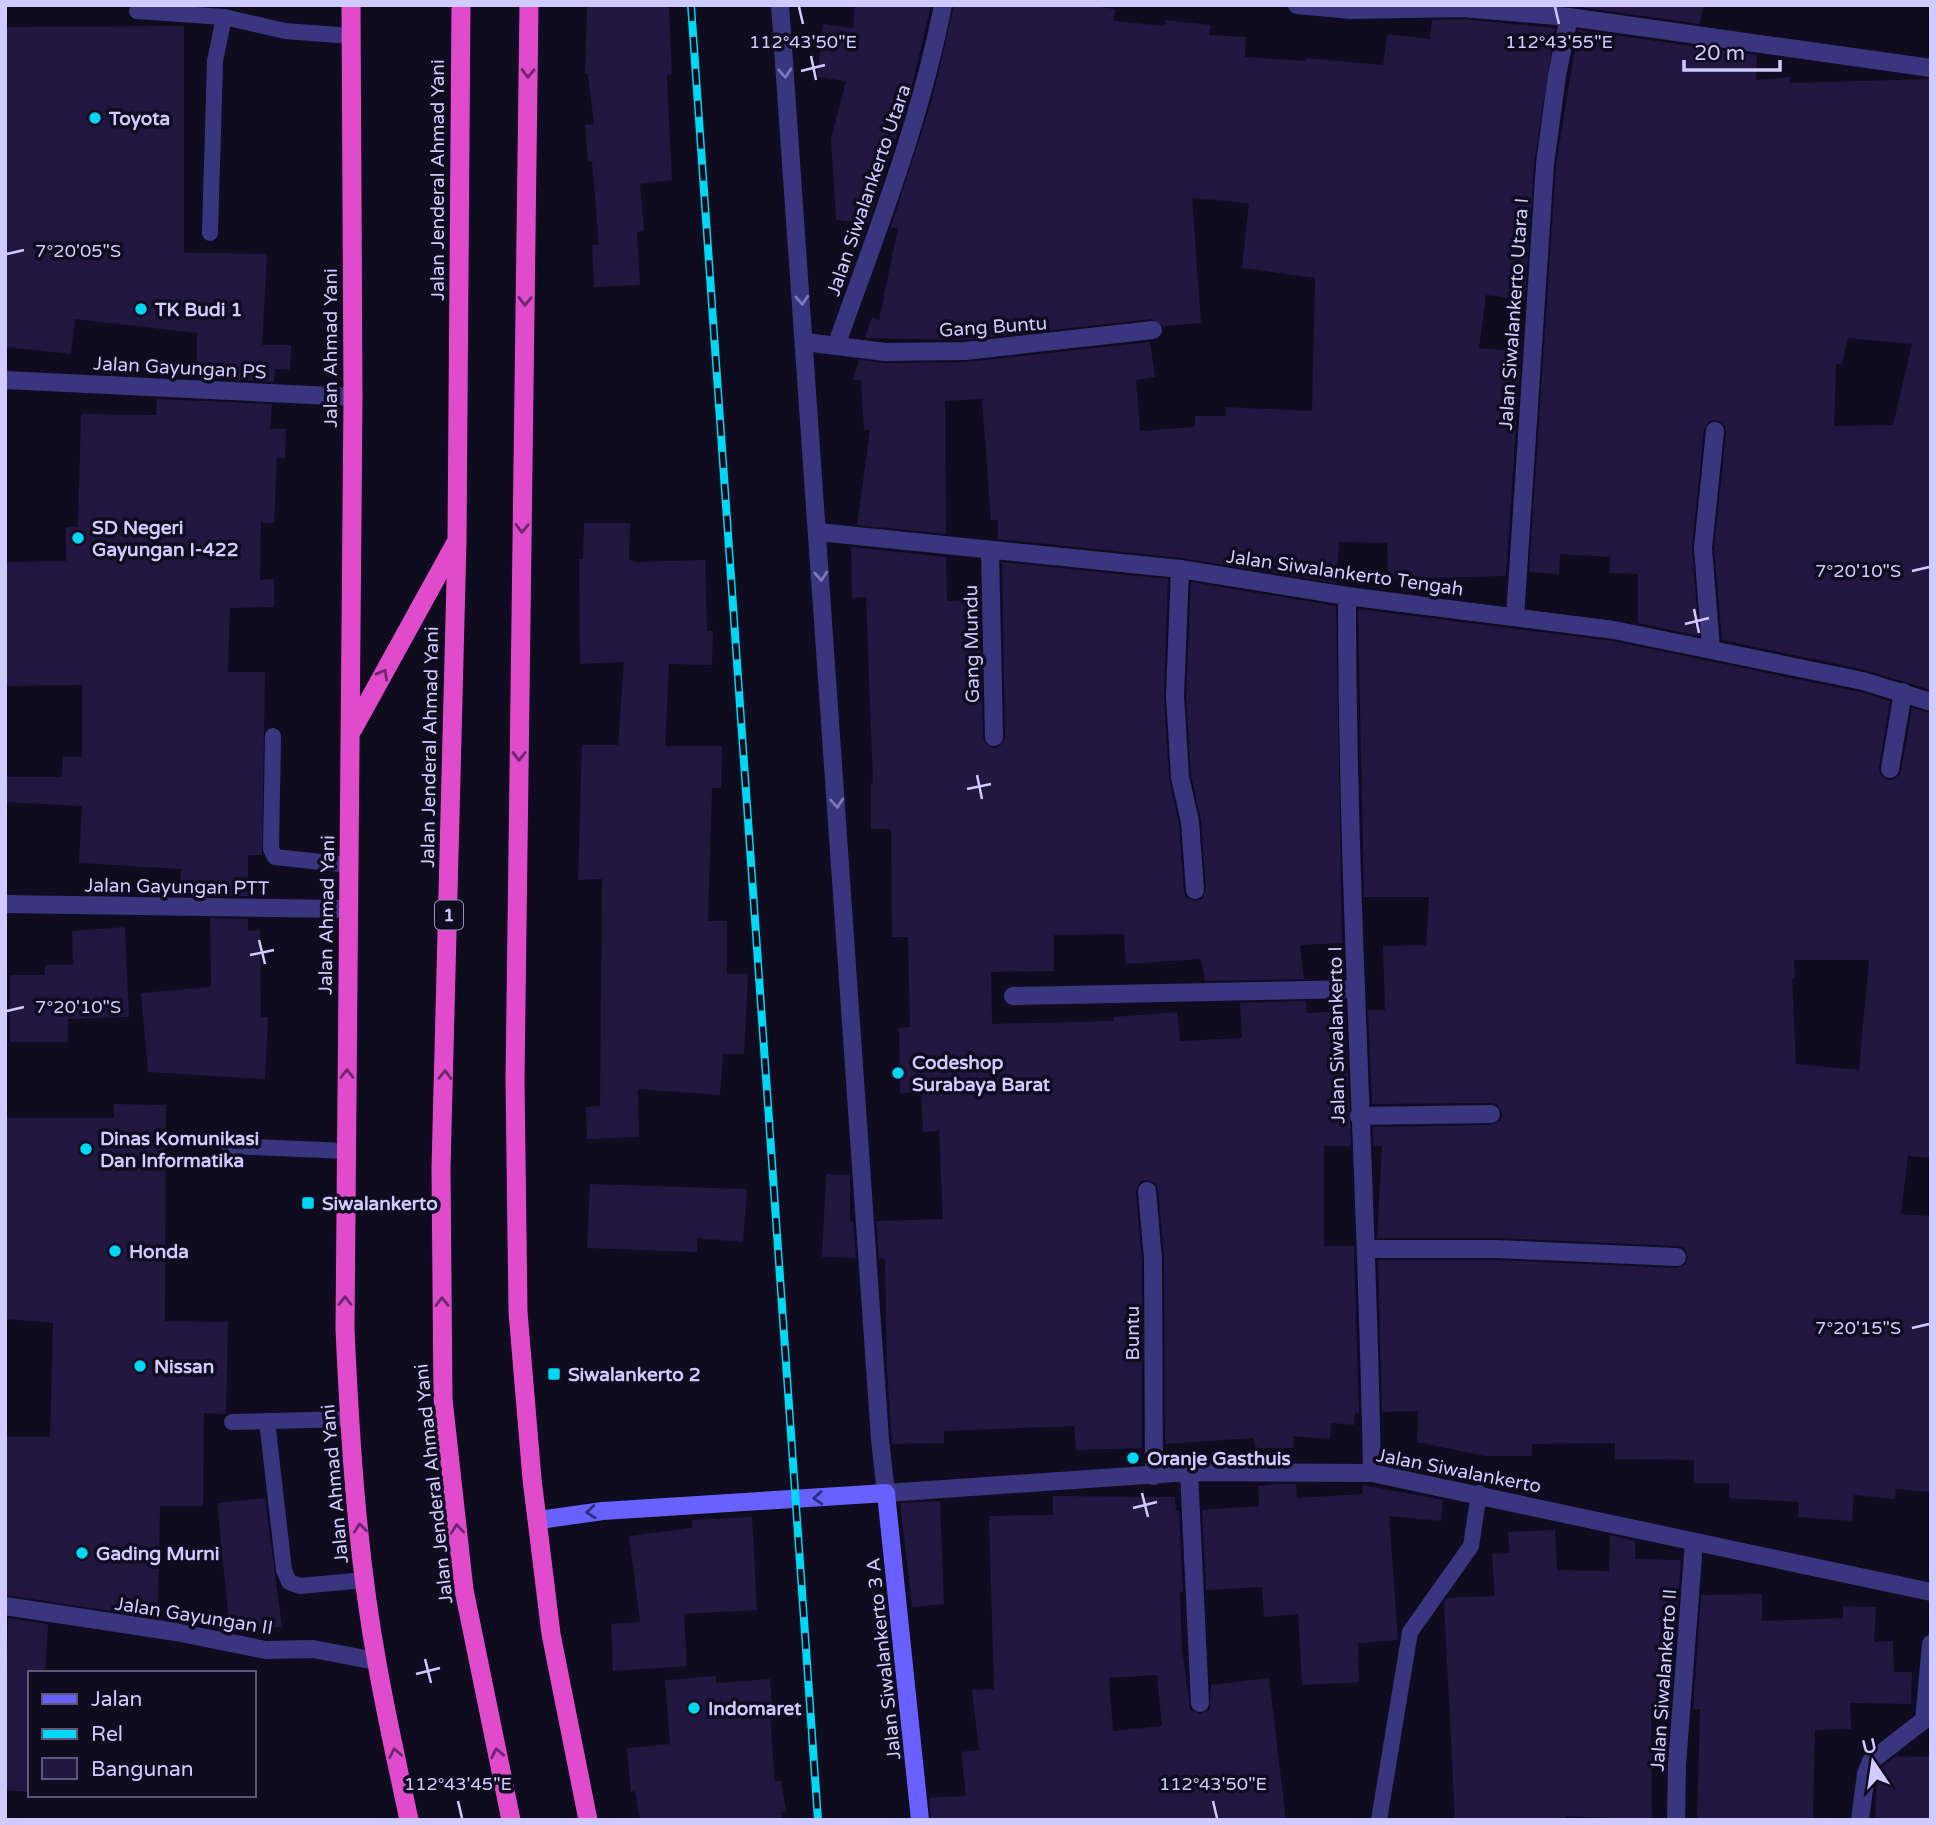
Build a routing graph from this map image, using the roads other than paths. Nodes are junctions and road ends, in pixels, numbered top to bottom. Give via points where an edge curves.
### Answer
1 (351, 5) edge
2 (461, 5) edge
3 (529, 5) edge
4 (780, 5) edge
5 (943, 5) edge
6 (1297, 5) edge
7 (137, 11) dead end
8 (224, 17) junction
9 (1569, 17) junction
10 (351, 36) junction
11 (1931, 68) edge
12 (210, 233) dead end
13 (1153, 330) dead end
14 (804, 342) junction
15 (836, 346) junction
16 (5, 380) edge
17 (353, 397) junction
18 (1714, 431) dead end
19 (818, 532) junction
20 (457, 541) junction
21 (990, 551) junction
22 (1180, 569) junction
23 (1347, 596) junction
24 (1515, 617) junction
25 (1711, 649) junction
26 (1903, 692) junction
27 (1931, 702) edge
28 (350, 733) junction
29 (272, 736) dead end
30 (994, 737) dead end
31 (1890, 769) dead end
32 (349, 865) junction
33 (1195, 890) dead end
34 (5, 904) edge
35 (348, 909) junction
36 (1356, 989) junction
37 (1013, 996) dead end
38 (1491, 1114) dead end
39 (1359, 1116) junction
40 (229, 1146) dead end
41 (346, 1151) junction
42 (1147, 1191) dead end
43 (1366, 1249) junction
44 (1677, 1256) dead end
45 (349, 1419) junction
46 (267, 1421) junction
47 (232, 1422) dead end
48 (1189, 1472) junction
49 (1372, 1473) junction
50 (1154, 1476) junction
51 (887, 1493) junction
52 (1479, 1493) junction
53 (539, 1520) junction
54 (1694, 1542) junction
55 (366, 1580) junction
56 (1931, 1592) edge
57 (5, 1606) edge
58 (1931, 1644) edge
59 (376, 1661) junction
60 (1200, 1703) dead end
61 (408, 1820) edge
62 (511, 1820) edge
63 (588, 1820) edge
64 (920, 1820) edge
65 (1379, 1820) edge
66 (1676, 1820) edge
67 (1860, 1820) edge

1 - 10 highway, Jalan Ahmad Yani
2 - 20 highway, Jalan Jenderal Ahmad Yani / 1
3 -> 53 highway via 515,1093 518,1312
4 -> 14 street
5 - 15 street, Jalan Siwalankerto Utara via 928,79 897,178
6 - 9 street via 1351,10 1438,7
7 - 8 lane
8 - 10 lane via 285,31
8 - 12 lane via 215,61
9 - 11 street
9 - 24 street, Jalan Siwalankerto Utara I via 1545,163
10 - 17 highway, Jalan Ahmad Yani
13 - 15 street, Gang Buntu via 965,351 885,352
14 - 15 street, Gang Buntu
14 - 19 street
16 - 17 street, Jalan Gayungan PS
17 - 28 highway, Jalan Ahmad Yani
18 - 25 street via 1703,548
19 - 21 street, Jalan Siwalankerto Tengah
19 -> 51 street
28 -> 20 highway
62 -> 20 highway, Jalan Jenderal Ahmad Yani / 1 via 464,1590 443,1399 441,1168
21 - 22 street, Jalan Siwalankerto Tengah
21 - 30 street, Gang Mundu
22 - 23 street, Jalan Siwalankerto Tengah
22 - 33 street via 1175,696
23 - 24 street, Jalan Siwalankerto Tengah
23 - 36 street, Jalan Siwalankerto I
24 - 25 street, Jalan Siwalankerto Tengah
25 - 26 street, Jalan Siwalankerto Tengah
26 - 27 street, Jalan Siwalankerto Tengah
26 - 31 street
28 - 32 highway, Jalan Ahmad Yani
29 - 32 lane via 271,849 275,857
32 - 35 highway, Jalan Ahmad Yani
34 - 35 street, Jalan Gayungan PTT
41 -> 35 highway, Jalan Ahmad Yani
36 - 37 street
36 - 39 street, Jalan Siwalankerto I
38 - 39 street
39 - 43 street, Jalan Siwalankerto I
40 - 41 lane
45 -> 41 highway, Jalan Ahmad Yani
42 - 50 street, Buntu via 1153,1259
43 - 44 street
43 - 49 street, Jalan Siwalankerto I
45 - 46 lane
55 -> 45 highway, Jalan Ahmad Yani
46 - 47 lane
46 - 55 lane via 289,1582 300,1586
48 - 49 street, Jalan Siwalankerto
48 - 50 street, Jalan Siwalankerto
48 - 60 street
49 - 52 street, Jalan Siwalankerto
50 - 51 street, Jalan Siwalankerto
51 -> 53 main road via 603,1511
51 - 64 main road, Jalan Siwalankerto 3 A
52 - 54 street, Jalan Siwalankerto
52 - 65 lane via 1471,1546 1410,1632
53 - 63 highway via 551,1634
54 - 56 street, Jalan Siwalankerto
54 - 66 street, Jalan Siwalankerto II
55 - 59 highway, Jalan Ahmad Yani
57 - 59 street, Jalan Gayungan II via 266,1650 313,1649
58 - 67 street via 1924,1720 1871,1761
61 -> 59 highway, Jalan Ahmad Yani

